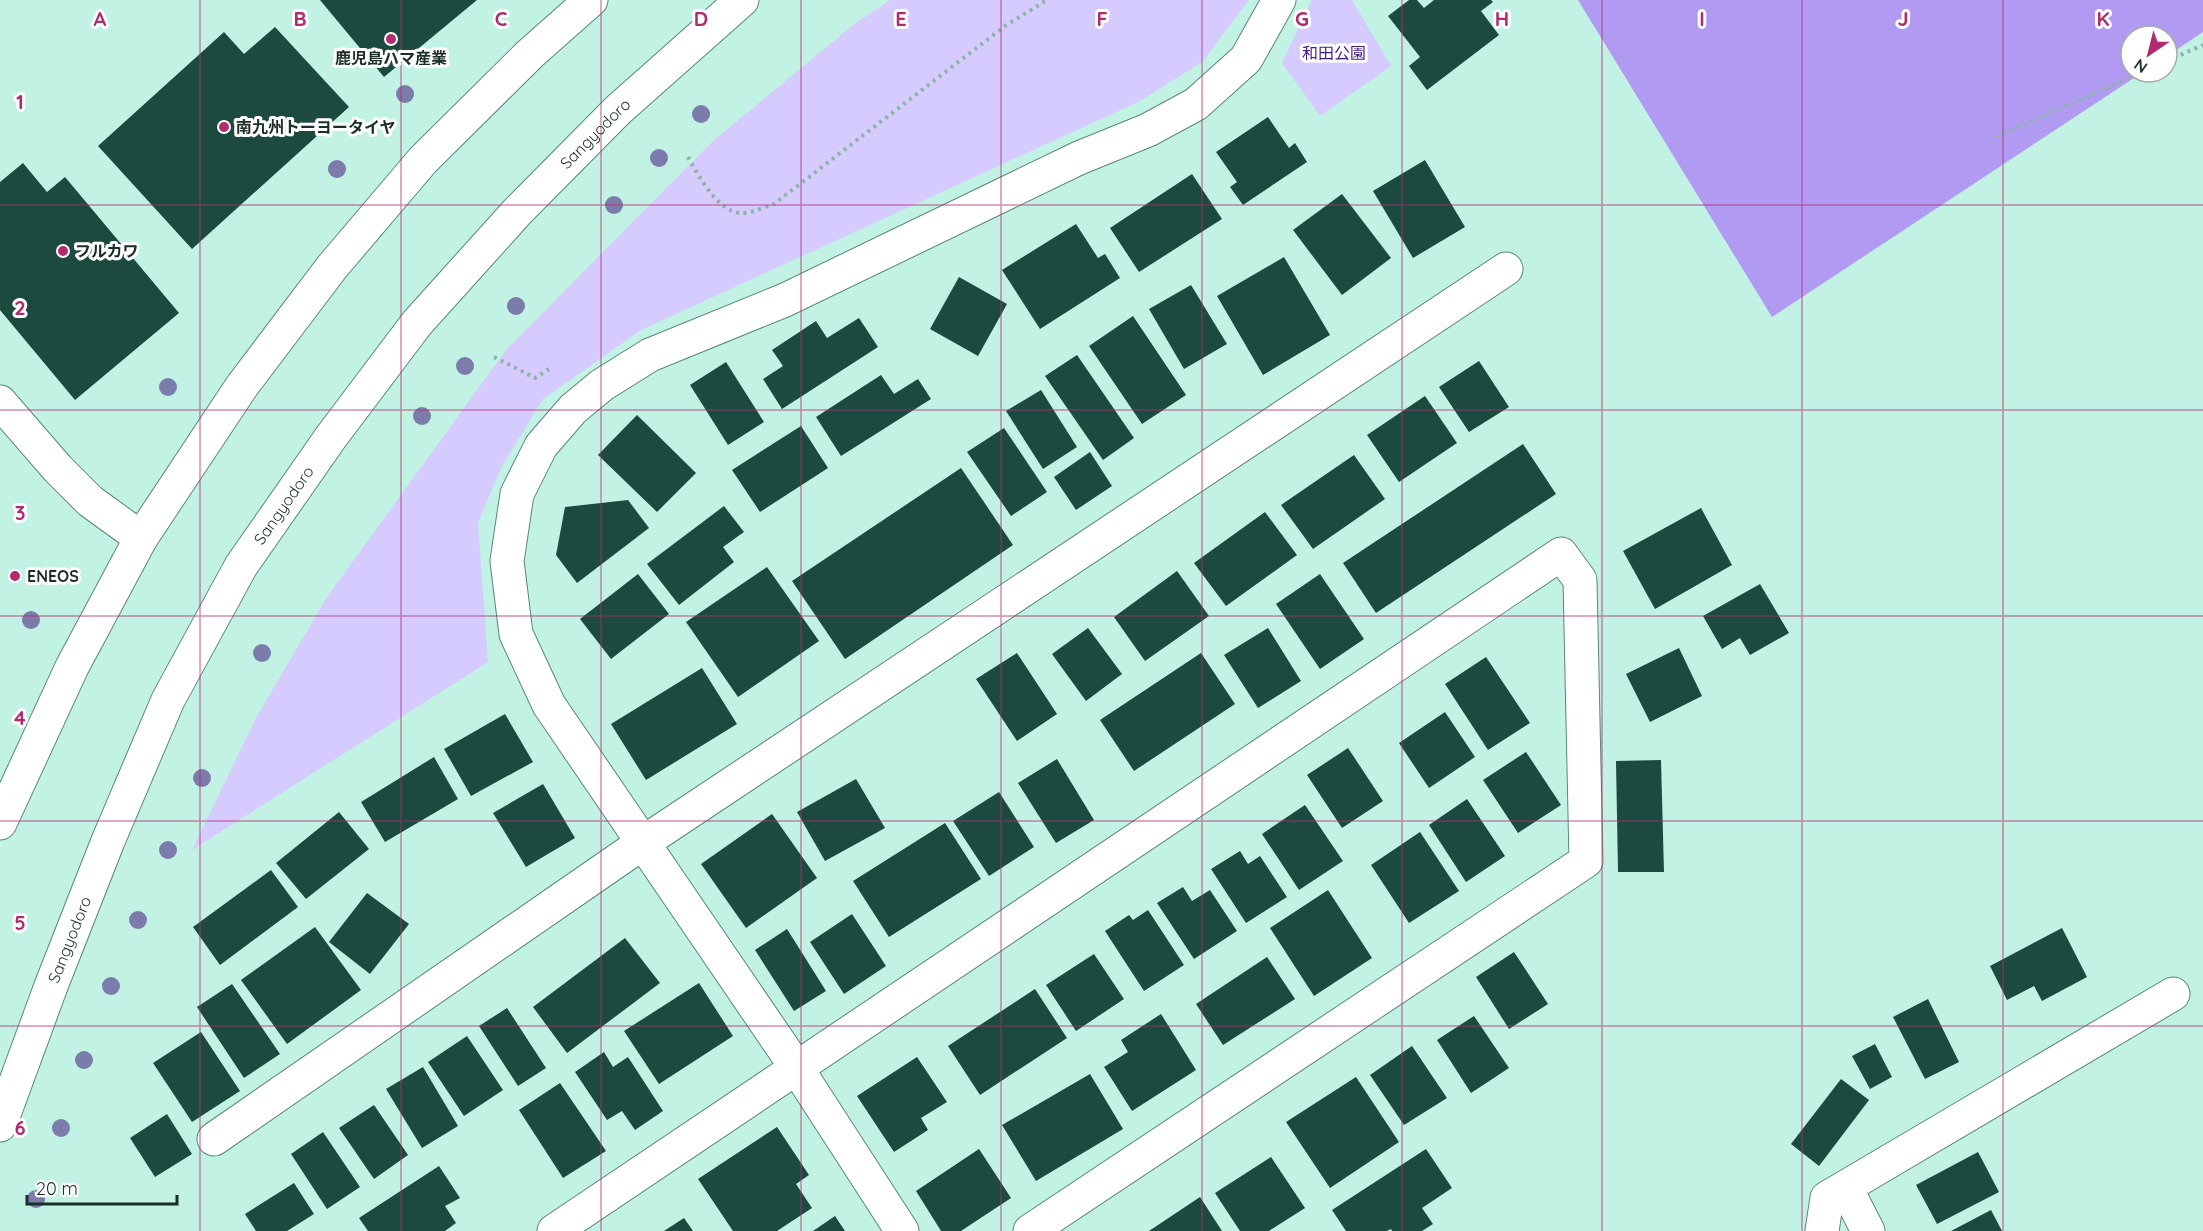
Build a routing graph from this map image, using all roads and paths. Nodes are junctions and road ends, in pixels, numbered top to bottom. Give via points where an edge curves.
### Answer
1 (591, 0) edge
2 (742, 0) edge
3 (1047, 0) edge
4 (1279, 0) edge
5 (2203, 45) edge
6 (2179, 56) edge
7 (2119, 82) edge
8 (1996, 137) dead end
9 (688, 157) dead end
10 (1506, 269) dead end
11 (494, 357) dead end
12 (535, 378) dead end
13 (0, 402) edge
14 (141, 538) junction
15 (0, 823) edge
16 (644, 842) junction
17 (2173, 994) dead end
18 (796, 1067) junction
19 (0, 1125) edge
20 (214, 1139) dead end
21 (1846, 1188) junction
22 (554, 1231) edge
23 (902, 1231) edge
24 (1030, 1231) edge
25 (1822, 1231) edge
26 (1868, 1231) edge

1 - 14 street via 423,160 332,267 242,386
2 - 19 street, Sangyodoro via 618,110 517,212 417,323 241,566 168,700 55,975
3 - 9 path via 1005,26 774,204 741,213 730,210 705,188
4 - 16 street via 1246,59 1196,104 785,300 650,355 573,409 541,446 517,494 507,561 516,634 549,705
5 - 6 path
7 - 8 path
10 - 16 street
11 - 12 path
13 - 14 street via 90,501
14 - 15 street via 72,667
16 - 18 street
16 - 20 street
17 - 21 street
18 - 22 street
18 - 23 street
18 - 24 street via 1561,554 1580,580 1586,861
21 - 25 street via 1827,1198
21 - 26 street

